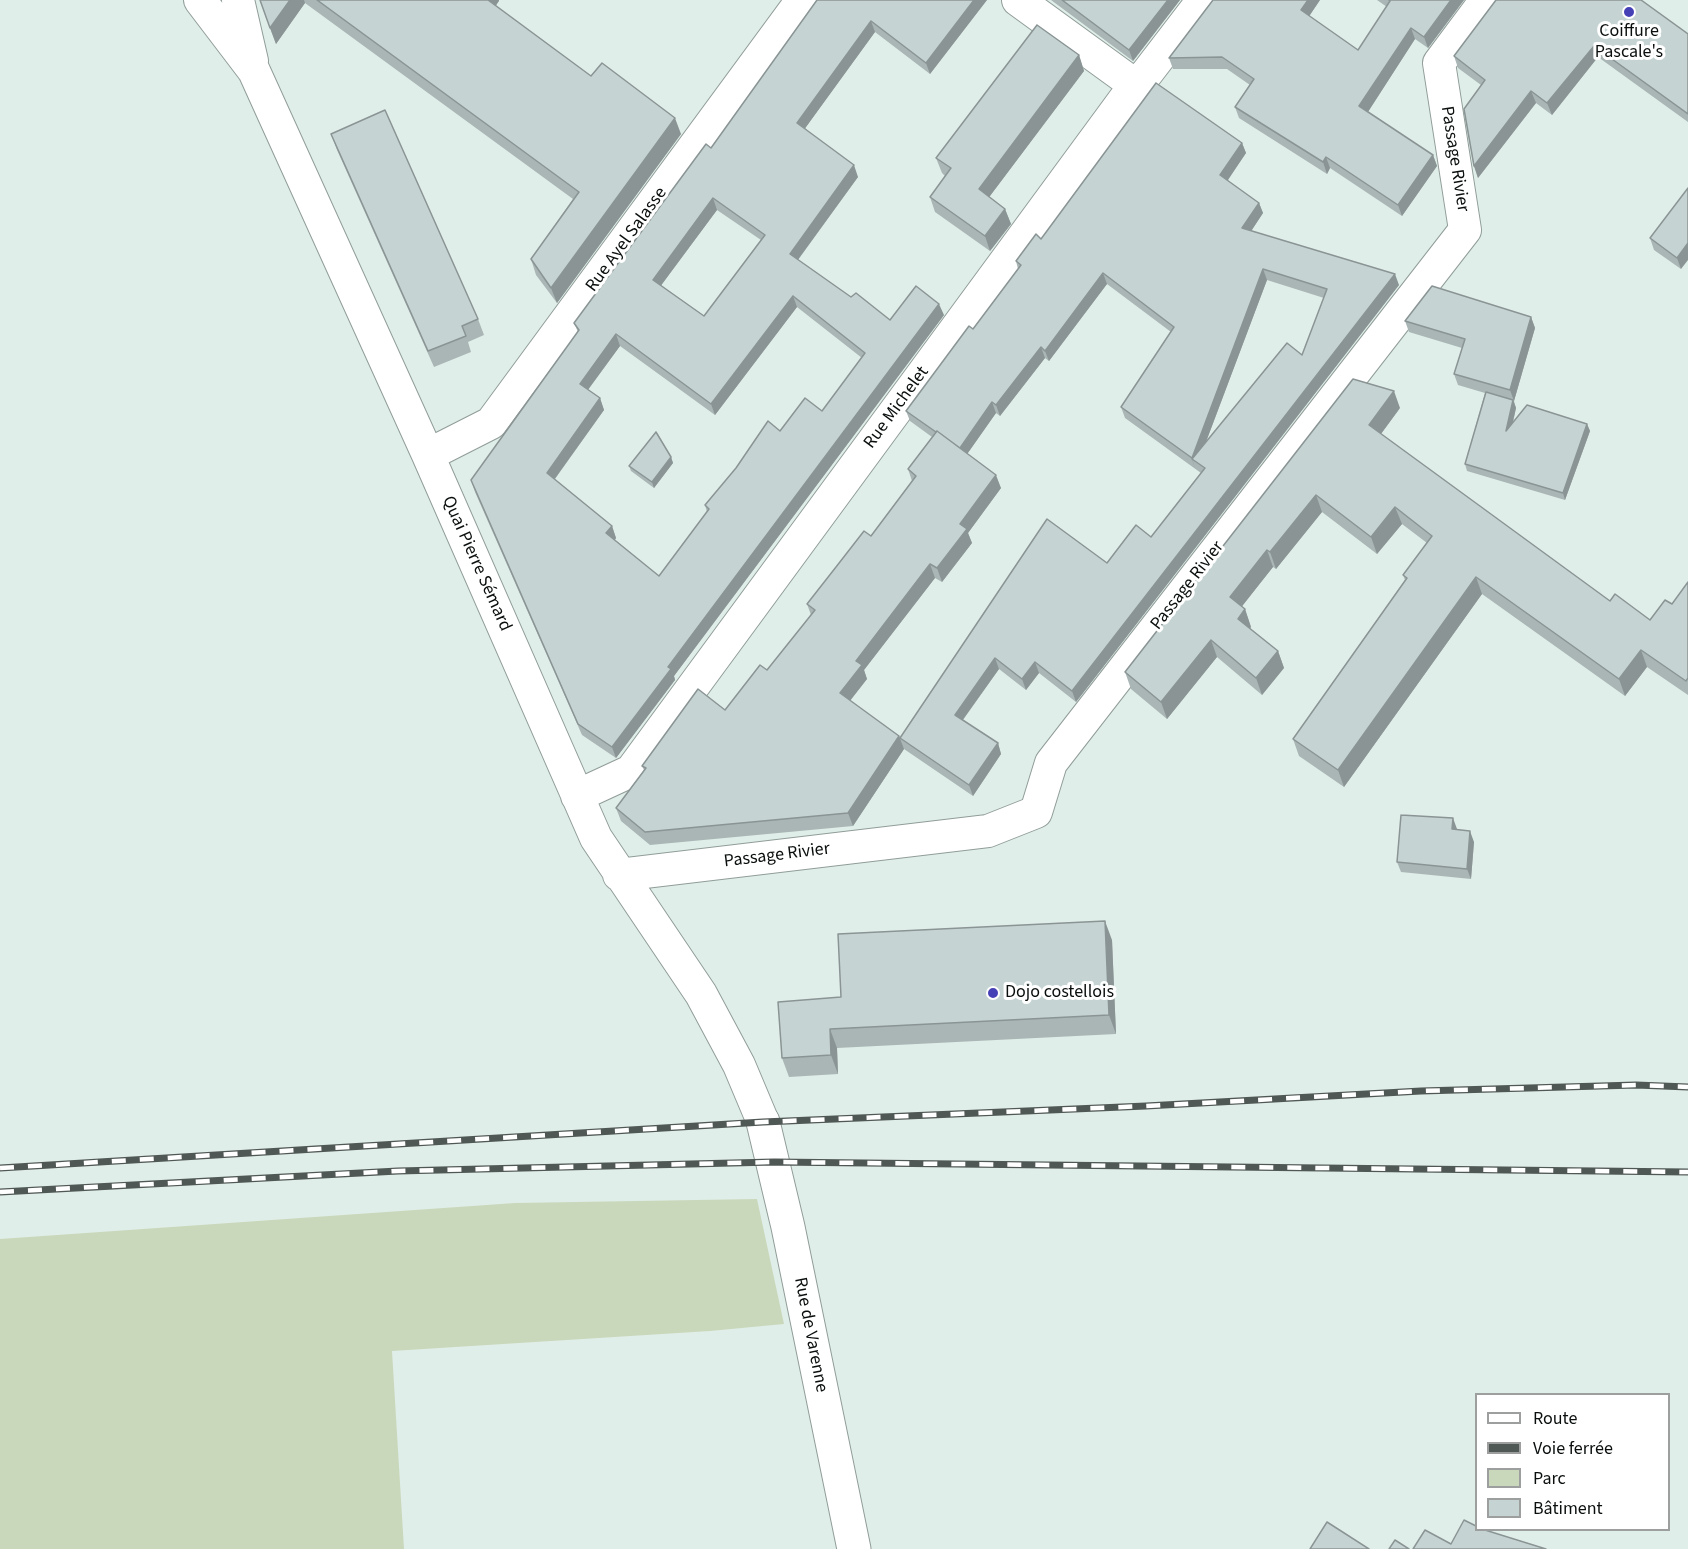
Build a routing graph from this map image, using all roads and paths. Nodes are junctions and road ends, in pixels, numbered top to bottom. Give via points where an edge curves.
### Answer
1 (200, 0) edge
2 (238, 0) edge
3 (802, 0) edge
4 (1018, 0) edge
5 (1203, 0) edge
6 (1486, 0) edge
7 (254, 71) junction
8 (1135, 85) junction
9 (428, 454) junction
10 (577, 796) junction
11 (620, 875) junction
12 (763, 1122) joint
13 (854, 1549) edge

1 - 7 street, Quai Pierre Sémard
2 - 7 street
3 - 9 street, Rue Ayel Salasse via 491,423
4 - 8 street
5 - 8 street, Rue Michelet
6 - 11 street, Passage Rivier via 1439,63 1465,230 1051,763 1036,812 988,831
7 - 9 street, Quai Pierre Sémard
8 - 10 street, Rue Michelet via 631,771
9 - 10 street, Quai Pierre Sémard
10 - 11 street, Quai Pierre Sémard via 596,838
11 - 12 street, Quai Pierre Sémard via 701,994 739,1065
12 - 13 street, Rue de Varenne

